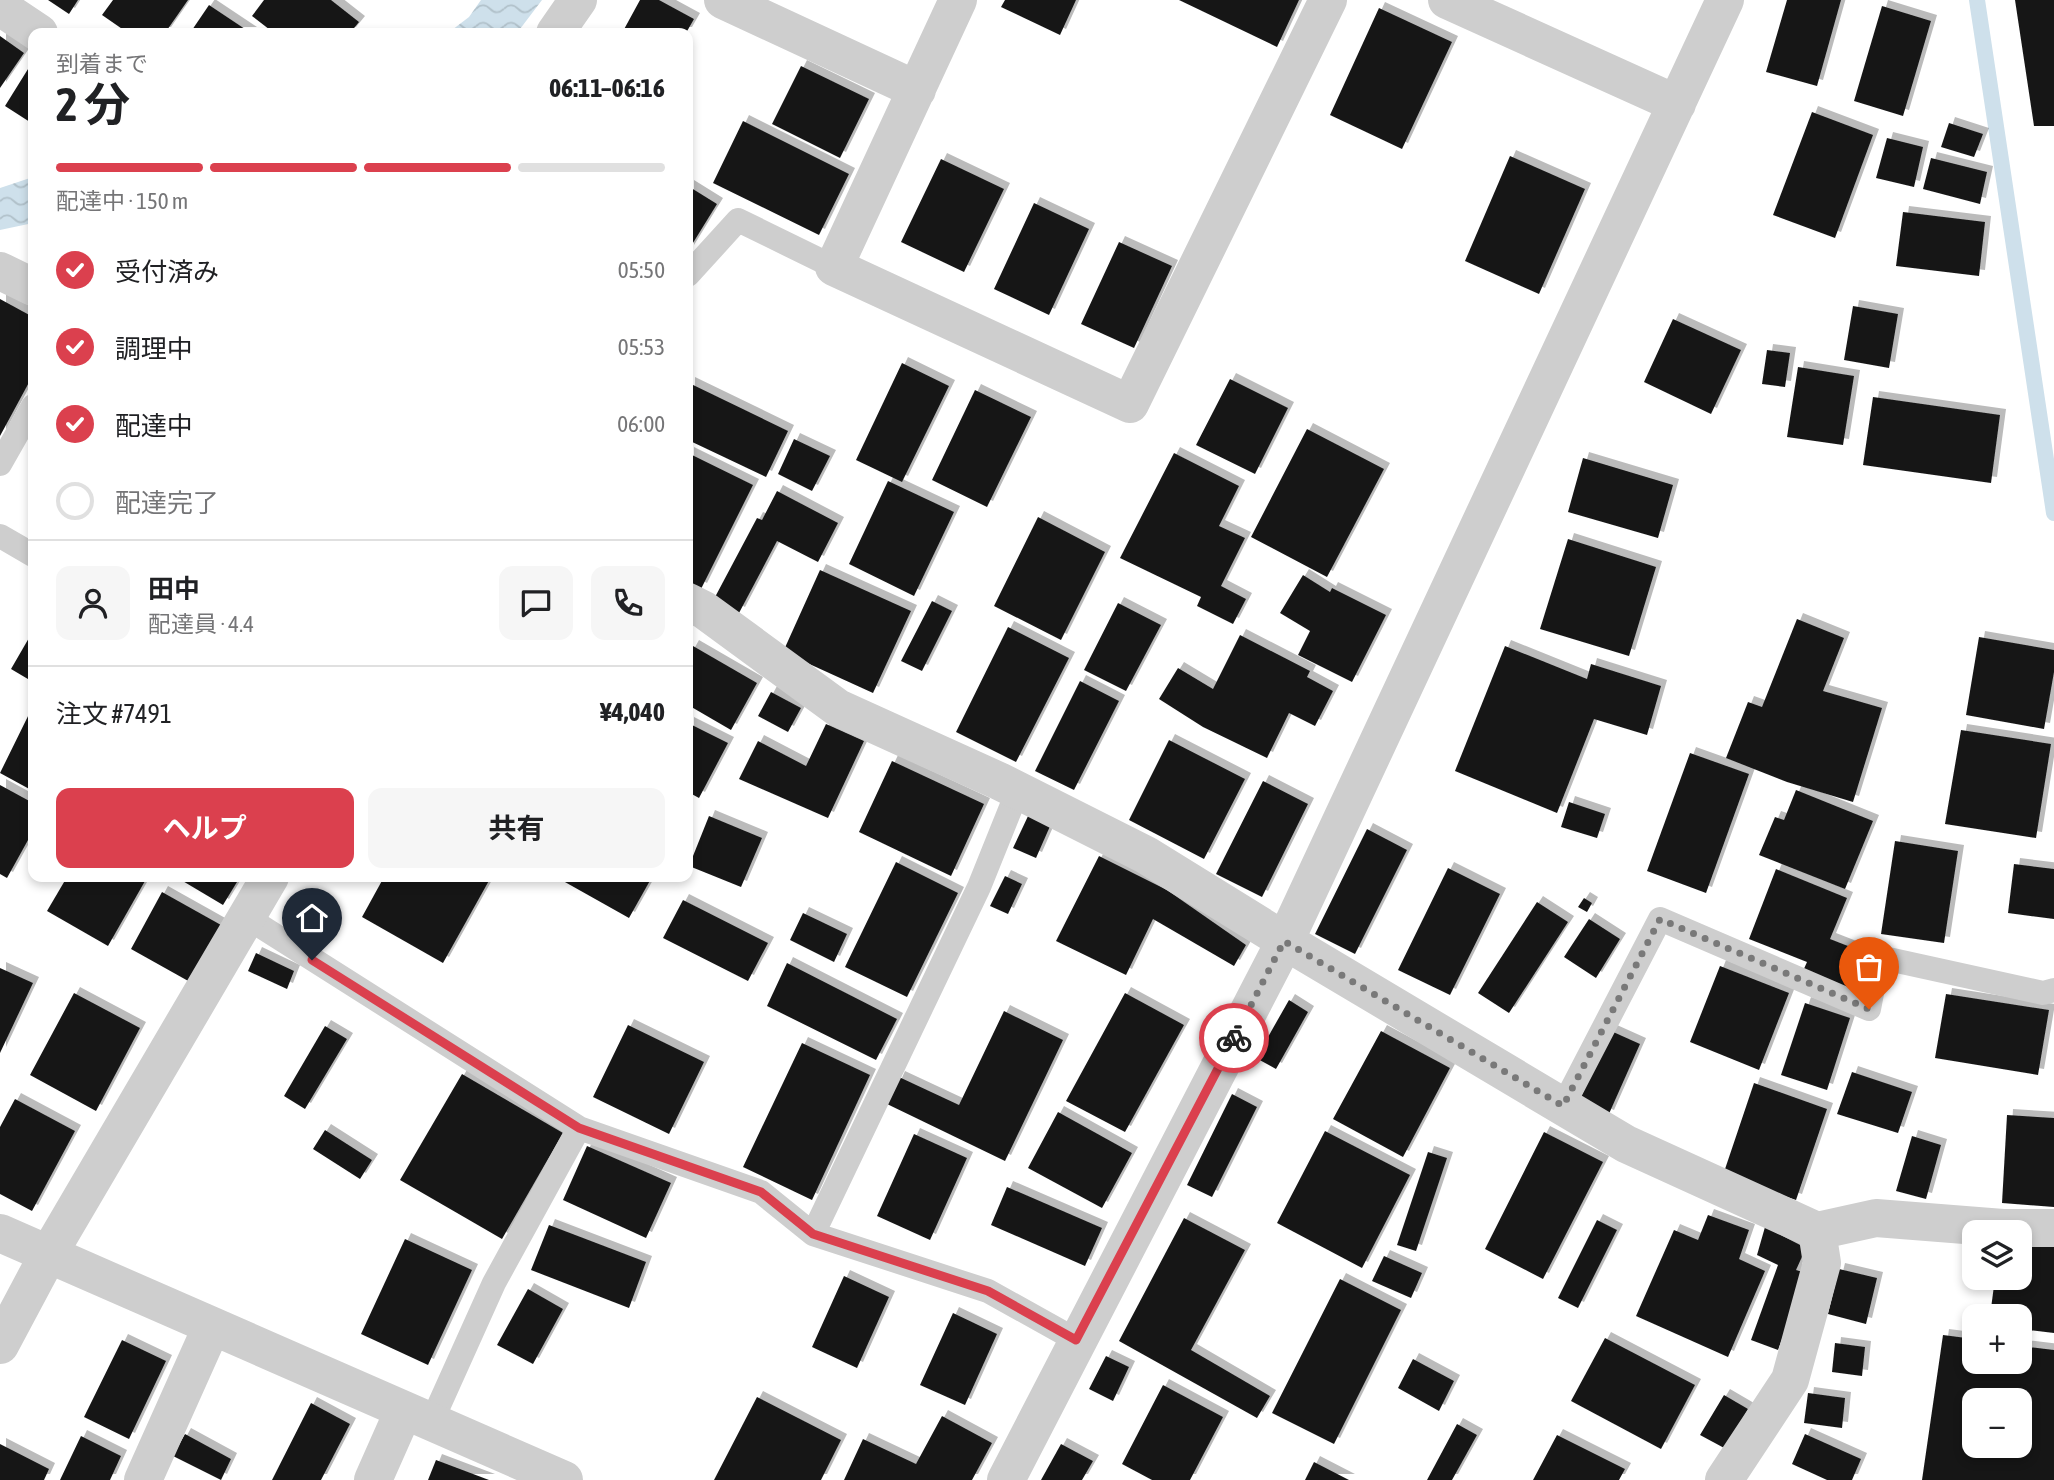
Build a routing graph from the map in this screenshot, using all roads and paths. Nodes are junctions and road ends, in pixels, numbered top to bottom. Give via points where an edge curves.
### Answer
1 (578, 0) edge
2 (723, 0) edge
3 (958, 0) edge
4 (1328, 0) edge
5 (1447, 0) edge
6 (1725, 0) edge
7 (0, 7) edge
8 (32, 28) edge
9 (558, 28) edge
10 (917, 90) junction
11 (1677, 104) junction
12 (28, 260) edge
13 (834, 267) junction
14 (693, 269) edge
15 (0, 271) edge
16 (28, 285) edge
17 (28, 415) edge
18 (0, 464) edge
19 (0, 536) edge
20 (28, 552) edge
21 (693, 604) edge
22 (1018, 790) junction
23 (267, 882) edge
24 (246, 917) junction
25 (1284, 941) junction
26 (2054, 990) edge
27 (1563, 1106) junction
28 (579, 1128) junction
29 (2054, 1228) edge
30 (1817, 1231) junction
31 (0, 1233) edge
32 (813, 1234) junction
33 (48, 1255) junction
34 (212, 1326) junction
35 (1076, 1340) junction
36 (0, 1345) edge
37 (418, 1416) junction
38 (144, 1480) edge
39 (373, 1480) edge
40 (564, 1480) edge
41 (1006, 1480) edge
42 (1724, 1480) edge

1 - 9 street
2 - 10 street
3 - 10 street
4 - 13 street via 1130,404
5 - 11 street
6 - 11 street
7 - 8 street
10 - 13 street
11 - 25 street
12 - 15 street
13 - 14 lane via 738,219
15 - 16 street
17 - 18 lane
19 - 20 lane
21 - 22 street via 838,708
22 - 25 street via 1146,855
22 - 32 lane via 979,887
23 - 24 street
24 - 28 lane
24 - 33 street
25 - 27 street
25 - 35 street
26 - 27 lane via 2043,993 1879,957 1869,1009 1660,919
27 - 30 street via 1626,1144
28 - 32 lane via 761,1192
28 - 37 lane
29 - 30 street via 1876,1218
30 - 42 street via 1822,1263 1790,1380
31 - 33 street
32 - 35 lane via 988,1291
33 - 34 street
33 - 36 street
34 - 37 street
34 - 38 street
35 - 41 street
37 - 39 street
37 - 40 street

